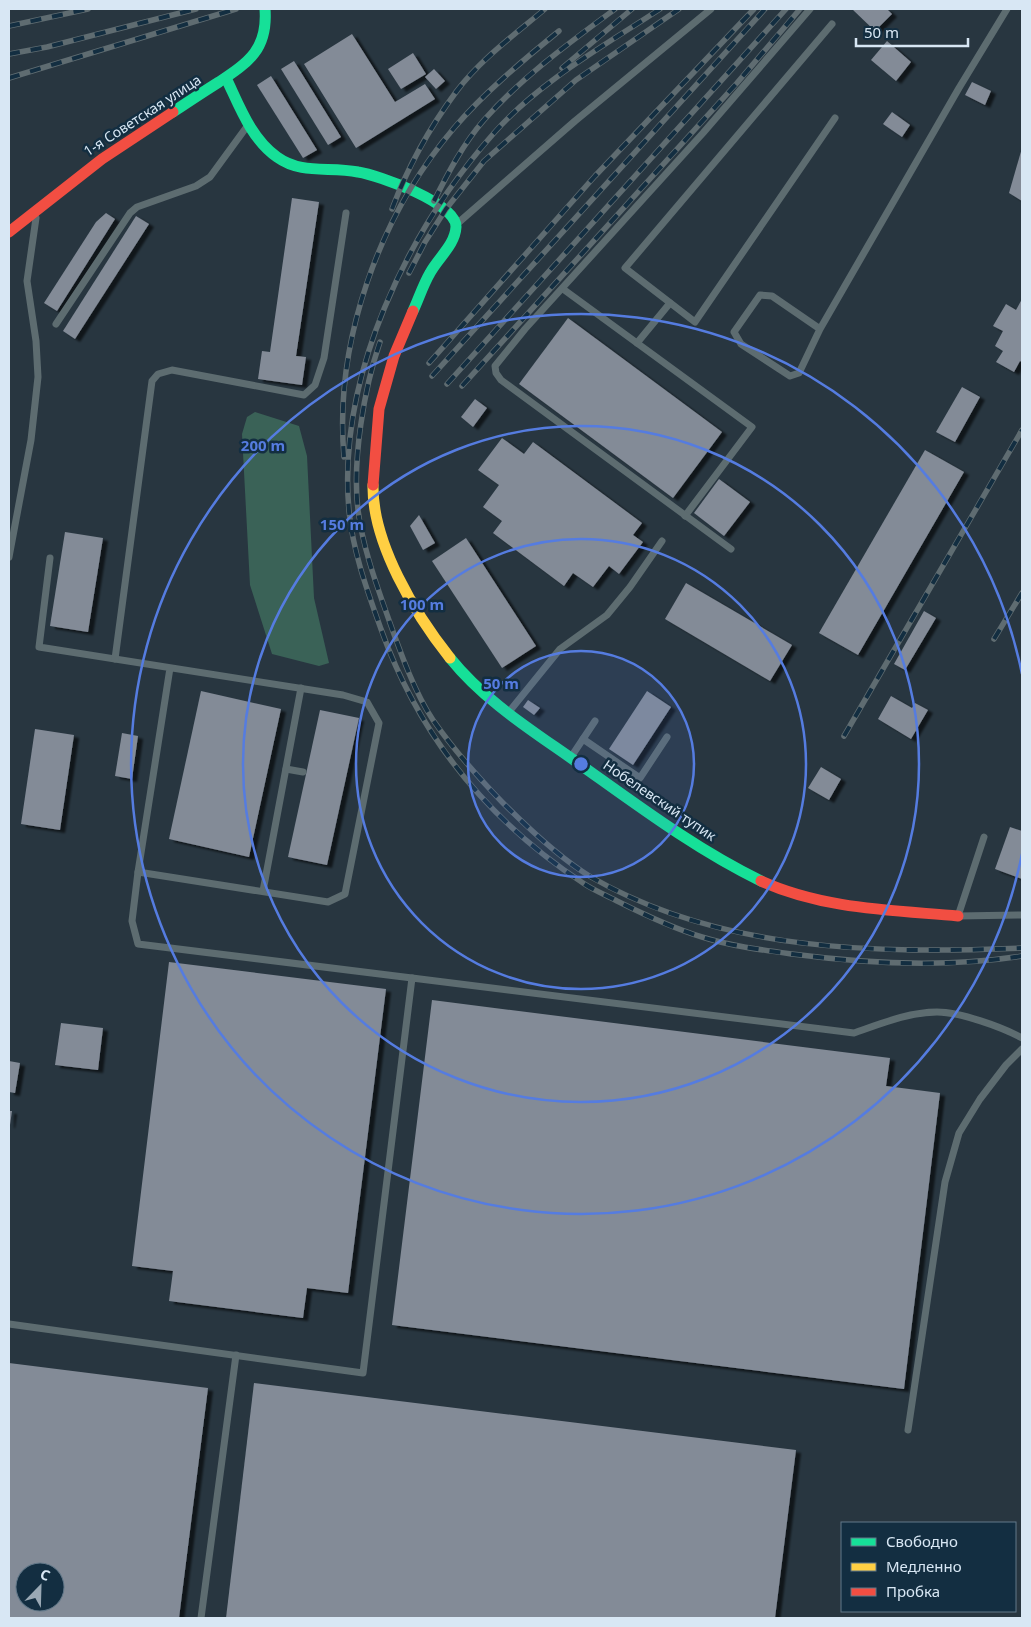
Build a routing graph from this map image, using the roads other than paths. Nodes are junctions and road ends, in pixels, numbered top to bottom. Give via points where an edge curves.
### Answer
1 (265, 9) edge
2 (711, 9) edge
3 (810, 9) edge
4 (1007, 9) edge
5 (832, 24) dead end
6 (226, 78) junction
7 (835, 118) dead end
8 (249, 124) junction
9 (37, 213) junction
10 (346, 213) dead end
11 (456, 225) junction
12 (9, 232) edge
13 (563, 289) junction
14 (670, 303) junction
15 (56, 324) dead end
16 (820, 330) junction
17 (637, 343) junction
18 (685, 516) junction
19 (662, 542) dead end
20 (731, 549) dead end
21 (9, 557) edge
22 (50, 558) dead end
23 (115, 659) junction
24 (170, 668) junction
25 (301, 688) junction
26 (508, 713) junction
27 (595, 722) dead end
28 (667, 737) dead end
29 (582, 740) junction
30 (570, 758) junction
31 (286, 769) junction
32 (303, 772) dead end
33 (984, 837) dead end
34 (138, 872) junction
35 (263, 891) junction
36 (1022, 915) edge
37 (958, 916) junction
38 (412, 978) junction
39 (1022, 1038) edge
40 (1022, 1050) edge
41 (9, 1324) edge
42 (236, 1356) junction
43 (908, 1430) dead end
44 (200, 1618) edge

1 - 6 street, 1-я Советская улица via 264,38 256,54
2 - 11 lane
3 - 13 lane
4 - 16 lane
5 - 14 lane via 625,268
6 - 8 street
6 - 9 street, 1-я Советская улица via 87,170
7 - 14 lane via 695,322
8 - 11 street via 256,138 288,166 354,171 384,178 446,210
8 - 15 lane via 210,177 196,186 130,212
9 - 12 street, 1-я Советская улица
9 - 21 lane via 27,281 38,377 31,440
10 - 23 lane via 324,358 315,385 304,395 172,370 158,374 152,382
11 - 26 street, Нобелевский тупик via 454,237 430,272 394,356 379,409 373,493 383,540 409,600 458,668
13 - 17 lane
13 - 18 lane via 499,358 496,373 501,380
14 - 17 lane
16 - 16 lane via 772,296 760,295 734,332 741,344 790,376 799,372
17 - 18 lane via 752,428
18 - 20 lane
19 - 26 lane via 607,614 560,649
22 - 23 lane via 39,648
23 - 24 lane
24 - 25 lane
24 - 34 lane
25 - 31 lane
25 - 35 lane via 343,694 367,702 379,722 358,839 345,894 328,902
26 - 30 street, Нобелевский тупик
27 - 29 lane
28 - 29 lane via 640,778
29 - 30 lane
30 - 37 street, Нобелевский тупик via 732,867 775,887 848,906
31 - 32 lane
31 - 35 lane
33 - 37 lane
34 - 35 lane
34 - 38 lane via 132,921 138,944
36 - 37 lane
38 - 39 lane via 854,1033 894,1019 937,1012 1004,1028
38 - 42 lane via 363,1373
40 - 43 lane via 980,1099 959,1134 945,1182
41 - 42 lane
42 - 44 lane

